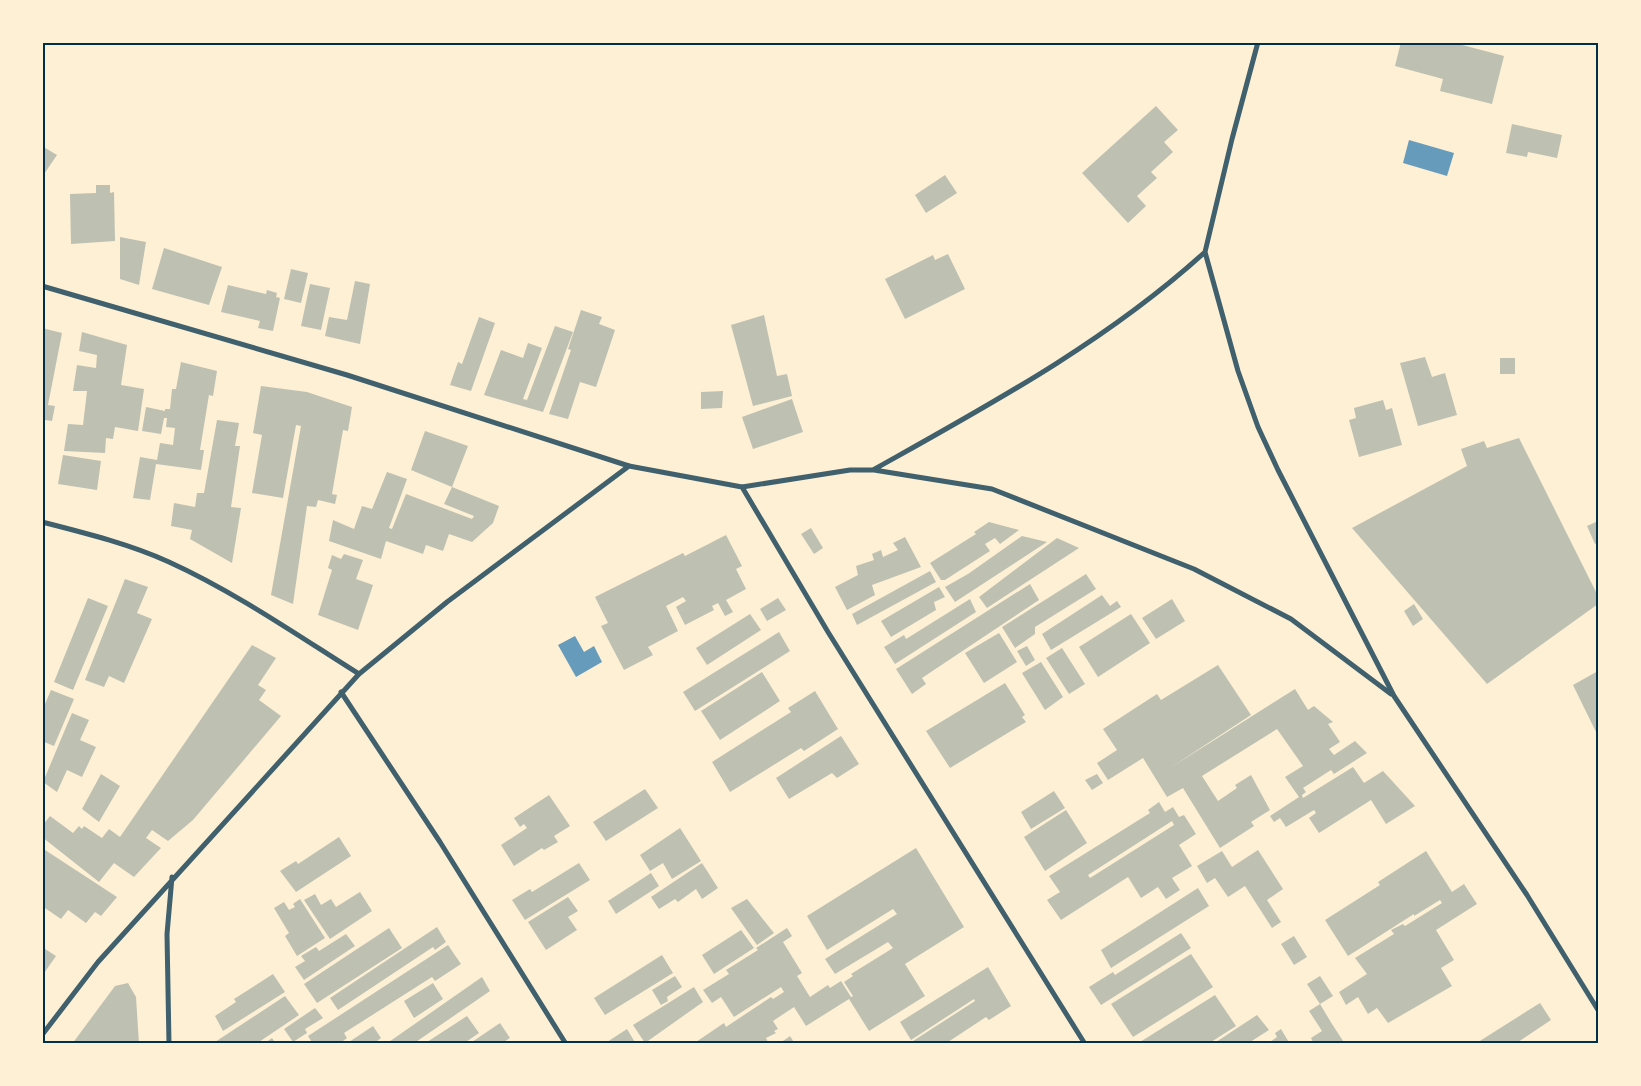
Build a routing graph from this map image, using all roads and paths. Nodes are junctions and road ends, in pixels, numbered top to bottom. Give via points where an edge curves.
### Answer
1 (1258, 42) edge
2 (1205, 252) junction
3 (43, 286) edge
4 (629, 466) junction
5 (873, 470) junction
6 (742, 487) junction
7 (42, 522) edge
8 (359, 674) junction
9 (341, 692) junction
10 (1394, 696) junction
11 (172, 877) junction
12 (1598, 1010) edge
13 (42, 1035) edge
14 (169, 1044) edge
15 (566, 1044) edge
16 (1085, 1044) edge

1 - 2 street
2 - 5 street via 1165,288 1044,372
2 - 10 street via 1238,371 1258,427
3 - 4 street via 347,375
4 - 6 street
4 - 8 street via 447,602
5 - 6 street via 850,470
5 - 10 street via 992,489 1194,569 1290,619
6 - 16 street via 843,657
7 - 8 street via 92,535 169,562 243,602
8 - 9 street
9 - 11 street
9 - 15 street via 435,834
10 - 12 street
11 - 13 street via 98,962
11 - 14 street via 168,934

